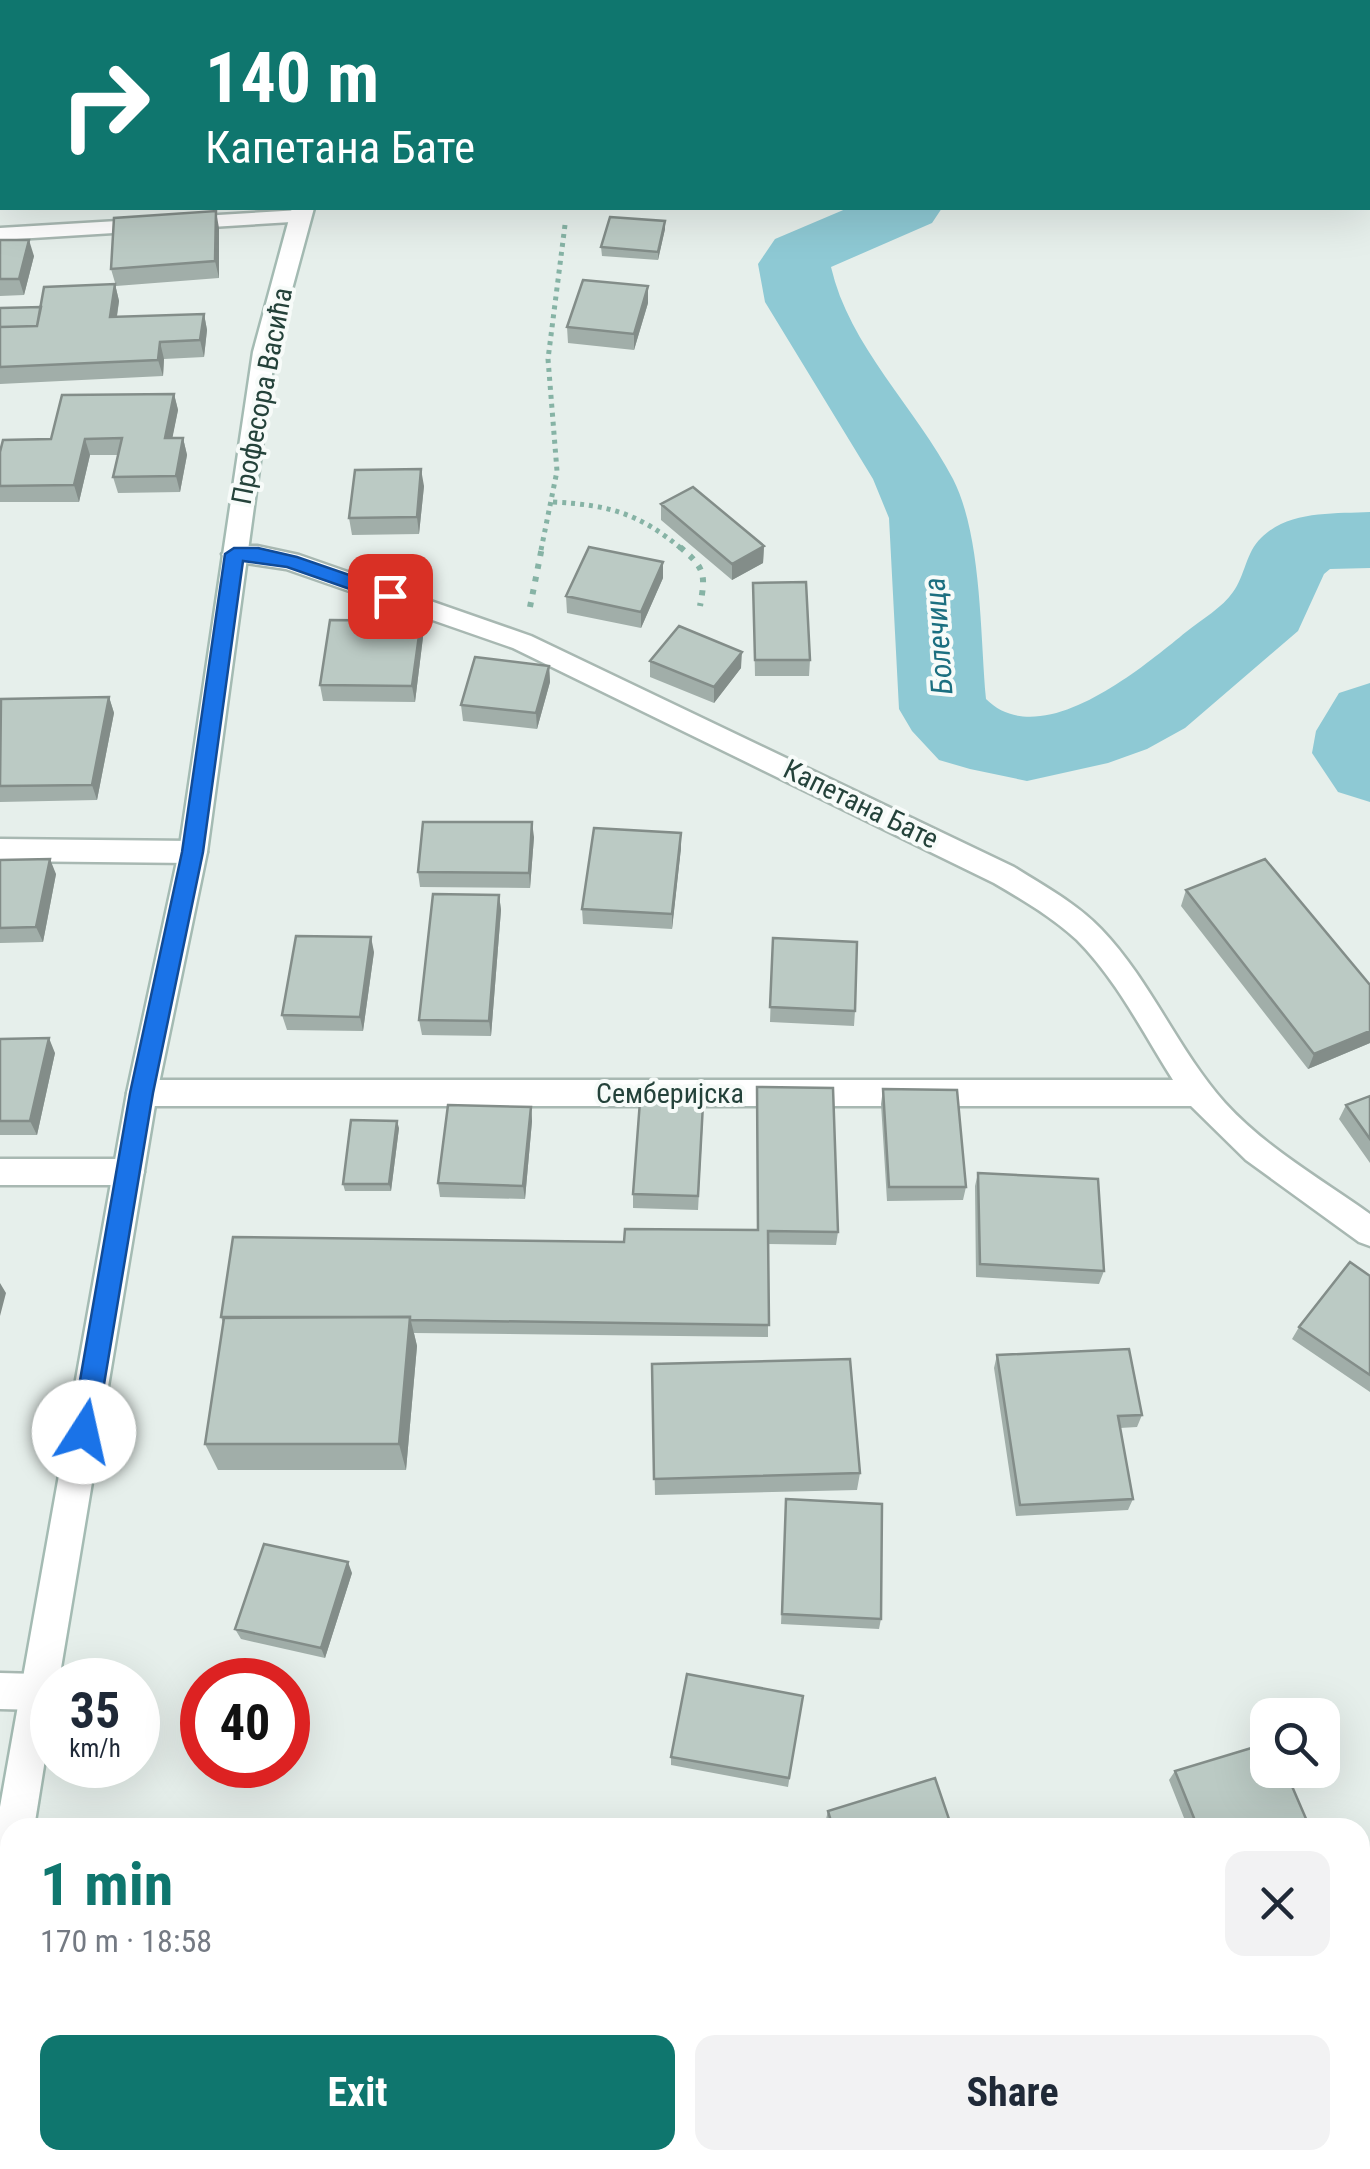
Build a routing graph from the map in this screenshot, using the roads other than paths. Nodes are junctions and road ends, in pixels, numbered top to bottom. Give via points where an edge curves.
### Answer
1 (302, 212) edge
2 (0, 234) edge
3 (234, 554) junction
4 (0, 850) edge
5 (193, 852) junction
6 (142, 1093) junction
7 (1199, 1093) junction
8 (0, 1172) edge
9 (129, 1172) junction
10 (1370, 1232) edge
11 (44, 1658) edge
12 (0, 1692) edge
13 (30, 1692) edge
14 (30, 1737) edge
15 (16, 1818) edge

1 - 2 street
1 - 3 street, Професора Васића via 264,352
3 - 5 street, Професора Васића
3 - 7 street, Капетана Бате via 290,561 522,642 1004,875 1069,917 1119,973
4 - 5 street
5 - 6 street, Професора Васића
6 - 7 street, Семберијска
6 - 9 street, Професора Васића
7 - 10 street, Капетана Бате via 1226,1123
8 - 9 street
9 - 11 street, Професора Васића
12 - 13 street
14 - 15 street, Професора Васића

